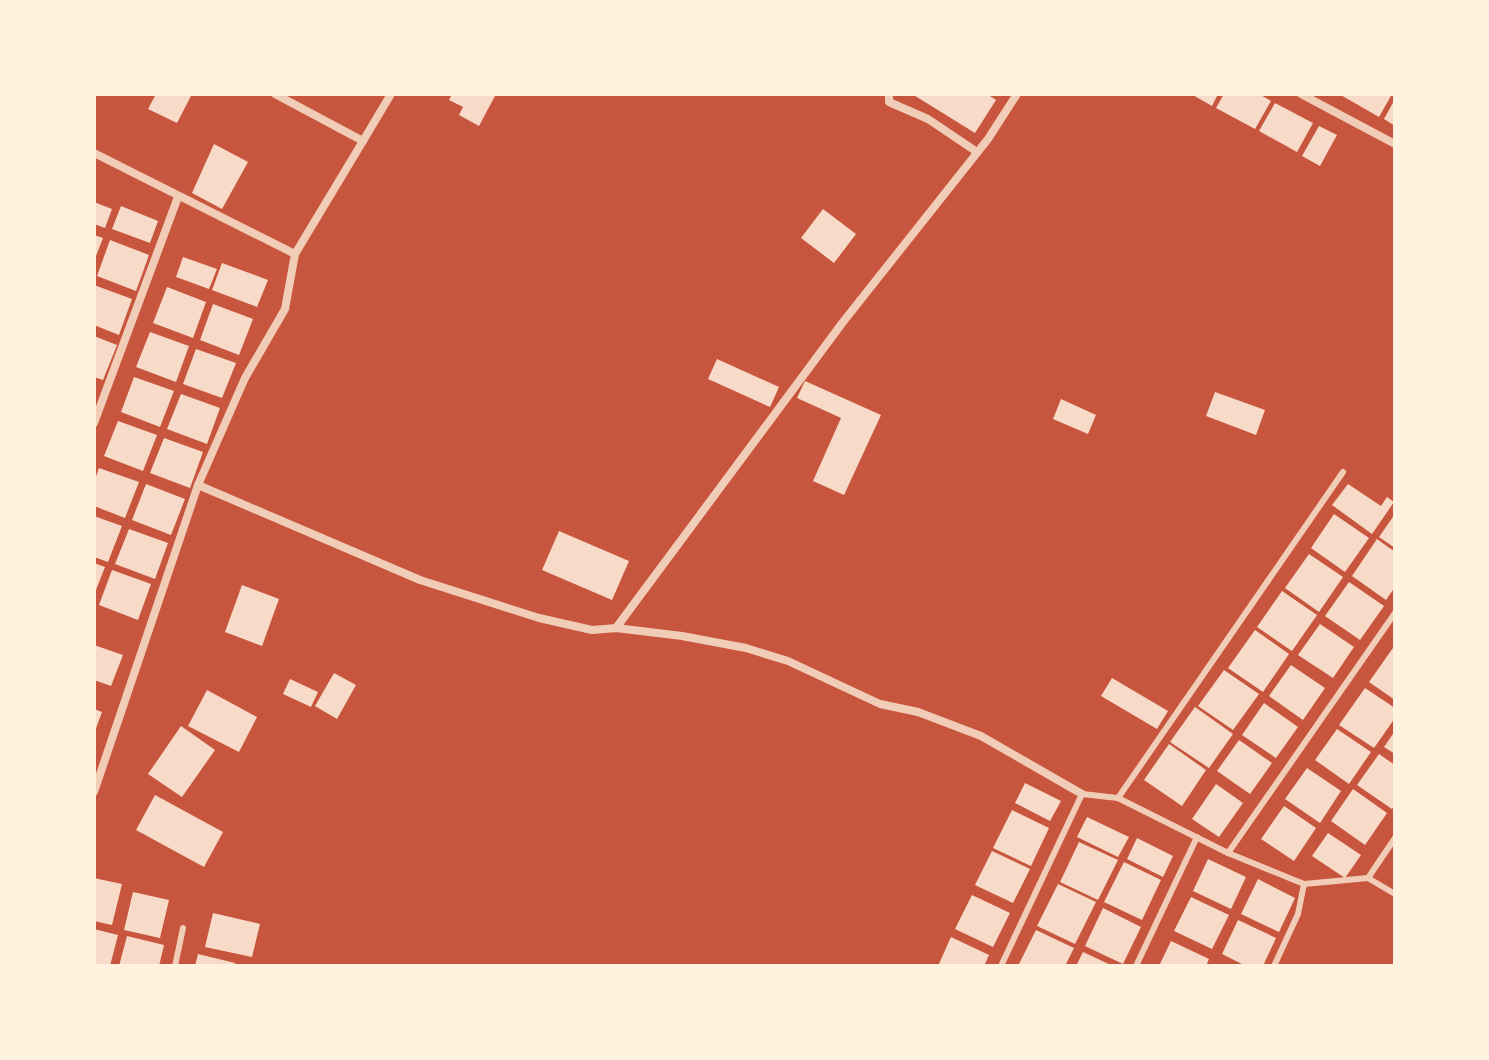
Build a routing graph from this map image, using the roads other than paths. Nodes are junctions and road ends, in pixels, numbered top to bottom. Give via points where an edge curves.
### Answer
1 (275, 94) edge
2 (391, 94) edge
3 (889, 94) edge
4 (1017, 94) edge
5 (1301, 94) edge
6 (363, 141) junction
7 (1395, 144) edge
8 (977, 152) junction
9 (94, 153) edge
10 (178, 197) junction
11 (295, 254) junction
12 (94, 423) edge
13 (1343, 472) dead end
14 (198, 485) junction
15 (1395, 613) edge
16 (616, 628) junction
17 (94, 792) edge
18 (1082, 794) junction
19 (1118, 798) junction
20 (1197, 837) junction
21 (1395, 838) edge
22 (1228, 853) junction
23 (1368, 878) junction
24 (1304, 884) junction
25 (1395, 894) edge
26 (183, 928) dead end
27 (175, 966) edge
28 (1001, 966) edge
29 (1136, 966) edge
30 (1274, 966) edge

1 - 6 street
2 - 6 street
3 - 8 street via 889,102 928,119
4 - 8 street
5 - 7 street
6 - 11 street
8 - 16 street via 843,322
9 - 10 street
10 - 11 street
10 - 12 street
11 - 14 street via 285,309 245,378
13 - 19 lane
14 - 16 street via 420,580 574,628
14 - 17 street
15 - 22 lane
16 - 18 street via 746,648 788,661 880,704 981,736
18 - 19 lane
18 - 28 lane
19 - 20 lane
20 - 22 lane
20 - 29 lane
21 - 23 lane
22 - 24 lane
23 - 24 lane
23 - 25 lane
24 - 30 lane via 1298,914
26 - 27 lane

